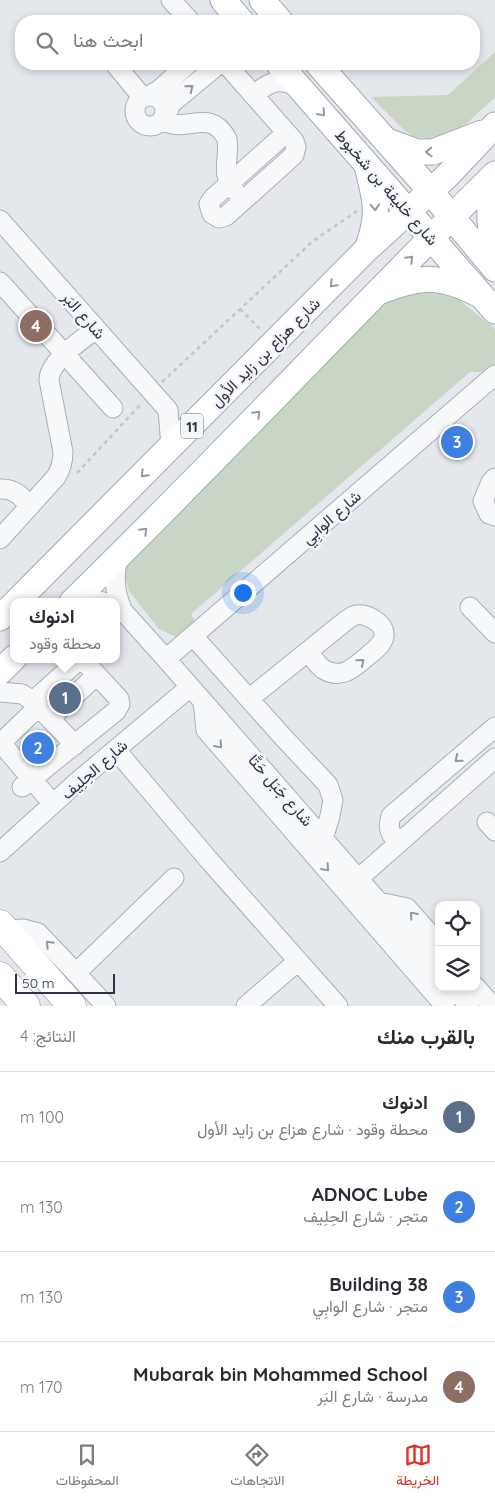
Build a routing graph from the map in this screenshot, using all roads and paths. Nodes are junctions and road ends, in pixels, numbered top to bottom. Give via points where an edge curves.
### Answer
1 (172, 0) edge
2 (222, 0) edge
3 (262, 0) edge
4 (185, 15) edge
5 (236, 15) edge
6 (275, 15) edge
7 (120, 70) edge
8 (181, 70) edge
9 (212, 70) edge
10 (231, 70) edge
11 (284, 70) edge
12 (323, 70) edge
13 (298, 86) junction
14 (253, 95) junction
15 (145, 97) junction
16 (164, 118) junction
17 (493, 127) edge
18 (286, 133) junction
19 (385, 140) junction
20 (367, 164) junction
21 (495, 174) edge
22 (495, 183) edge
23 (229, 184) junction
24 (430, 192) junction
25 (243, 201) junction
26 (362, 211) dead end
27 (409, 212) junction
28 (452, 217) junction
29 (0, 220) edge
30 (431, 237) junction
31 (495, 246) edge
32 (367, 249) junction
33 (495, 269) edge
34 (0, 282) edge
35 (375, 293) junction
36 (489, 303) edge
37 (240, 308) junction
38 (96, 329) junction
39 (274, 343) junction
40 (65, 355) junction
41 (494, 378) edge
42 (152, 392) junction
43 (113, 408) dead end
44 (168, 410) junction
45 (206, 412) junction
46 (171, 447) junction
47 (73, 477) dead end
48 (495, 478) edge
49 (0, 489) edge
50 (30, 506) junction
51 (495, 516) edge
52 (0, 539) edge
53 (118, 558) junction
54 (20, 598) edge
55 (76, 598) edge
56 (117, 598) edge
57 (470, 607) dead end
58 (10, 608) edge
59 (121, 615) edge
60 (0, 618) edge
61 (495, 633) edge
62 (193, 636) junction
63 (308, 651) dead end
64 (166, 659) junction
65 (10, 662) edge
66 (78, 663) edge
67 (85, 663) edge
68 (0, 672) edge
69 (97, 675) junction
70 (190, 687) junction
71 (0, 692) edge
72 (250, 698) junction
73 (203, 701) junction
74 (40, 709) junction
75 (495, 727) edge
76 (0, 749) edge
77 (69, 750) junction
78 (116, 750) junction
79 (495, 758) edge
80 (27, 783) junction
81 (76, 783) junction
82 (49, 808) junction
83 (323, 839) junction
84 (398, 844) junction
85 (0, 852) edge
86 (174, 878) dead end
87 (358, 879) junction
88 (379, 902) junction
89 (2, 927) edge
90 (435, 940) edge
91 (298, 961) junction
92 (435, 966) edge
93 (76, 972) junction
94 (2, 980) edge
95 (456, 991) edge
96 (479, 991) edge
97 (26, 1006) edge
98 (72, 1006) edge
99 (106, 1006) edge
100 (246, 1006) edge
101 (338, 1006) edge
102 (445, 1006) edge
103 (469, 1006) edge
104 (492, 1006) edge

1 - 4 street
2 - 5 main road
3 - 6 main road
7 - 15 street
8 - 15 street
16 -> 9 street via 172,103
10 - 14 street
11 - 13 main road, شارع خليفة بن شخبوط
12 - 19 main road, شارع خليفة بن شخبوط
13 - 14 street via 284,81 272,82
13 -> 20 main road, شارع خليفة بن شخبوط
14 - 18 street
15 - 16 street via 158,98 162,102 166,111
15 - 16 street via 135,110 140,123 149,127 159,124
16 - 23 street via 170,124 215,124 227,139 226,175
17 -> 19 main road via 433,152 417,152
17 - 24 main road, شارع هزاع بن زايد الأول / 11
18 - 23 street
18 - 25 street via 295,144 296,152
19 - 24 main road, شارع خليفة بن شخبوط
20 - 27 main road, شارع خليفة بن شخبوط
20 -> 32 main road via 375,193 376,212 374,232
21 - 28 main road, 11
22 - 31 main road via 489,225
23 - 25 street
23 - 25 street via 210,201 212,214 219,218 226,216
24 - 27 main road, شارع هزاع بن زايد الأول / 11
24 - 28 main road, شارع خليفة بن شخبوط
26 - 37 path via 355,211 313,241
27 - 30 main road, شارع خليفة بن شخبوط
27 - 32 main road, شارع هزاع بن زايد الأول / 11
28 - 30 main road, 11
28 - 33 main road, شارع خليفة بن شخبوط
29 - 38 street, شارع البَر
35 -> 30 main road, 11
30 - 36 main road, شارع خليفة بن شخبوط
32 -> 39 main road, شارع هزاع بن زايد الأول / 11
34 - 40 street
35 - 36 main road via 407,281 440,280 459,284
53 -> 35 main road, 11
37 - 39 path
37 - 42 path
38 - 40 street
38 - 42 street, شارع البَر
39 - 45 main road, شارع هزاع بن زايد الأول / 11
40 - 43 street
40 - 50 street via 49,376 63,463 56,477
41 - 62 street, شارع الوابِي
42 - 44 street, شارع البَر
42 - 47 path
44 - 45 street
44 - 46 street
45 - 46 main road, شارع هزاع بن زايد الأول / 11
46 -> 54 main road, شارع هزاع بن زايد الأول / 11
48 - 51 street via 490,482 483,501 489,514
49 - 50 street via 16,492
50 - 52 street
53 - 55 main road, 11
53 - 56 street, شارع جَبَل حَتَّا via 115,571
57 - 61 street
58 - 60 main road, شارع هزاع بن زايد الأول / 11
59 - 64 street, شارع جَبَل حَتَّا
62 - 64 street, شارع الوابِي
62 - 72 street
63 - 72 street
64 - 70 street, شارع جَبَل حَتَّا
65 - 68 main road
66 - 74 street
67 - 69 street
69 - 74 street
69 - 77 street via 120,704 116,711
70 - 73 street, شارع جَبَل حَتَّا
70 - 78 street, شارع الحِلِيف
71 - 74 street via 22,694
72 - 83 street via 328,785 333,800
73 - 83 street, شارع جَبَل حَتَّا
73 -> 102 street via 206,730
74 - 76 street
74 - 77 street
75 -> 84 street via 392,816 389,832
76 - 80 street
77 - 80 street
77 - 81 street
78 - 81 street, شارع الحِلِيف
78 - 91 street
79 - 84 street
80 - 82 street
81 - 82 street, شارع الحِلِيف
82 - 85 street, شارع الحِلِيف
83 - 87 street, شارع جَبَل حَتَّا
84 - 87 street
86 - 93 street
87 - 88 street, شارع جَبَل حَتَّا
90 -> 88 street via 407,908
88 - 92 street, شارع جَبَل حَتَّا
93 -> 89 street via 38,933
89 - 98 highway
91 - 100 street
91 - 101 street
93 - 99 street
94 - 97 highway
95 - 103 street
96 - 104 street

